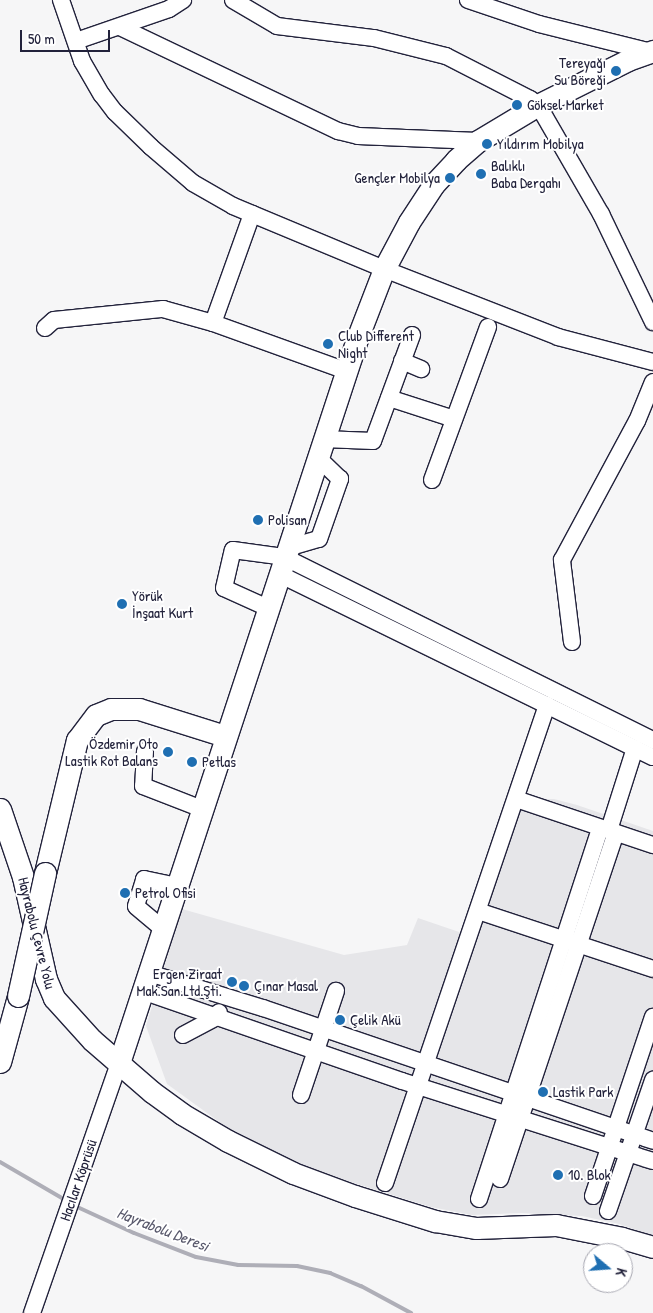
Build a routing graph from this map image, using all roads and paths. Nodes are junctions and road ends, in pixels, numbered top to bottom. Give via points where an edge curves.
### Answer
1 (61, 0) edge
2 (183, 0) edge
3 (234, 0) edge
4 (472, 1) edge
5 (120, 27) junction
6 (76, 41) junction
7 (652, 52) edge
8 (538, 105) junction
9 (478, 141) junction
10 (252, 214) junction
11 (384, 269) junction
12 (653, 322) edge
13 (213, 323) junction
14 (488, 327) dead end
15 (45, 328) dead end
16 (412, 335) dead end
17 (402, 361) junction
18 (653, 362) edge
19 (421, 369) dead end
20 (346, 371) junction
21 (653, 382) edge
22 (389, 398) junction
23 (454, 419) junction
24 (320, 448) junction
25 (432, 480) dead end
26 (284, 559) junction
27 (268, 608) junction
28 (572, 642) dead end
29 (547, 705) junction
30 (225, 736) junction
31 (653, 740) edge
32 (635, 748) junction
33 (145, 751) dead end
34 (653, 757) edge
35 (516, 799) junction
36 (0, 809) edge
37 (202, 809) junction
38 (608, 830) junction
39 (653, 845) edge
40 (177, 886) junction
41 (478, 911) junction
42 (163, 929) junction
43 (571, 942) junction
44 (653, 969) edge
45 (146, 982) junction
46 (336, 991) dead end
47 (224, 996) junction
48 (217, 1017) junction
49 (653, 1017) edge
50 (323, 1028) junction
51 (183, 1035) dead end
52 (316, 1051) junction
53 (0, 1062) edge
54 (119, 1063) junction
55 (426, 1063) junction
56 (653, 1080) edge
57 (418, 1086) junction
58 (301, 1094) dead end
59 (520, 1096) junction
60 (513, 1117) junction
61 (616, 1128) junction
62 (634, 1135) junction
63 (653, 1141) edge
64 (610, 1148) junction
65 (628, 1153) junction
66 (653, 1162) edge
67 (500, 1179) dead end
68 (385, 1182) dead end
69 (593, 1196) dead end
70 (479, 1199) dead end
71 (608, 1211) dead end
72 (653, 1247) edge
73 (32, 1313) edge

1 - 6 street
2 - 5 street via 169,9
3 - 8 street via 278,26 374,38 446,56
4 - 7 street via 538,24
5 - 6 street
5 - 9 street via 338,132 358,136
6 - 10 street via 82,61 102,95 134,130 193,183
7 - 8 main road via 628,60
8 - 9 main road
8 - 12 street via 602,214
9 - 11 main road via 434,184
10 - 11 street
10 - 13 street
11 - 18 street via 558,337
11 - 20 main road
13 - 15 street via 163,309 54,320
13 - 20 street
14 - 23 street
16 - 17 street
17 - 19 street
17 - 22 street
20 - 24 main road
21 - 28 street via 637,421 562,560
22 - 23 street
22 - 24 street via 373,441
23 - 25 street
24 - 26 main road
24 - 26 street via 340,479 319,540
26 - 27 main road
26 - 27 street via 233,550 224,588
26 - 29 street
26 - 31 street
27 - 30 main road
29 - 32 street
29 - 35 street
30 - 37 main road
30 - 53 main road, bridge via 139,709 111,709 96,715 77,740
32 - 34 street
32 - 38 street
33 - 37 street via 143,786
35 - 38 street
35 - 41 street
36 - 54 main road, Hayrabolu Çevre Yolu via 23,877 46,980 54,998 92,1040
37 - 40 main road
38 - 39 street
38 - 43 street
40 - 42 main road
40 - 42 street via 144,879 136,906
41 - 43 street
41 - 55 street
42 - 45 main road
43 - 44 street
43 - 59 street
45 - 47 street
45 - 48 street
45 - 54 main road
46 - 50 street
47 - 48 street
47 - 50 street
48 - 51 street
48 - 52 street
49 - 61 street
50 - 52 street
50 - 55 street
52 - 57 street
52 - 58 street
54 - 72 main road, Hayrabolu Çevre Yolu via 182,1114 228,1141 293,1173 355,1196 455,1225 476,1228 556,1225
54 - 73 street, Hacılar Köprüsü
55 - 57 street
55 - 59 street
56 - 62 street
57 - 60 street
57 - 68 street
59 - 60 street
59 - 61 street
60 - 64 street
60 - 67 street
60 - 70 street
61 - 62 street
61 - 64 street
62 - 63 street
62 - 65 street
64 - 65 street
64 - 69 street
65 - 66 street
65 - 71 street

